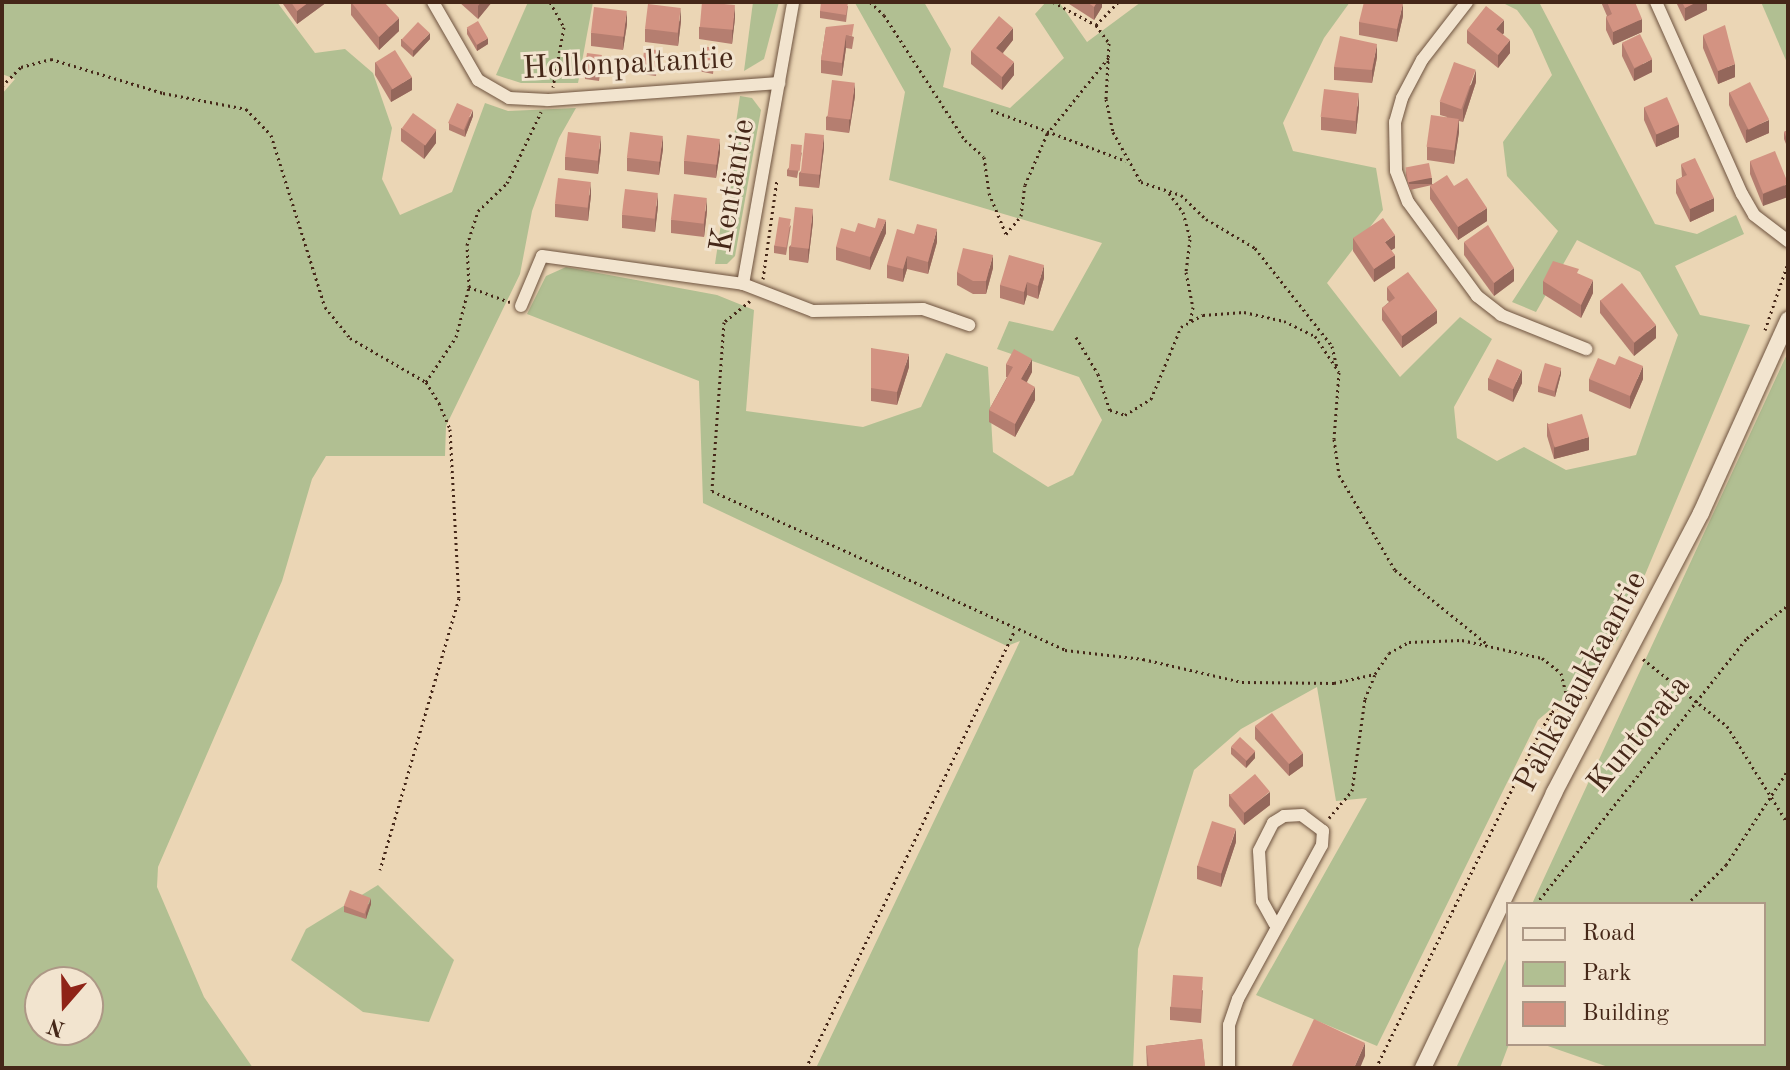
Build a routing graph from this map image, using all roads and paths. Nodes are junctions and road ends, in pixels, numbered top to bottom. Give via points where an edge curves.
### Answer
1 (433, 2) edge
2 (550, 2) edge
3 (793, 2) edge
4 (870, 2) edge
5 (1053, 2) edge
6 (1118, 2) edge
7 (1467, 2) edge
8 (1656, 2) edge
9 (1096, 25) junction
10 (1110, 56) junction
11 (779, 83) junction
12 (2, 86) edge
13 (548, 100) junction
14 (991, 110) dead end
15 (1047, 134) junction
16 (1126, 161) junction
17 (1168, 192) junction
18 (1788, 241) edge
19 (1788, 263) edge
20 (743, 284) junction
21 (469, 287) junction
22 (762, 291) junction
23 (521, 306) joint
24 (1788, 320) edge
25 (1190, 322) junction
26 (969, 325) dead end
27 (1764, 333) dead end
28 (1076, 337) dead end
29 (1586, 349) dead end
30 (1339, 372) junction
31 (426, 382) junction
32 (1788, 605) edge
33 (1014, 631) junction
34 (1487, 644) junction
35 (1632, 651) junction
36 (1375, 674) junction
37 (1598, 692) dead end
38 (1698, 699) junction
39 (1568, 701) junction
40 (1788, 770) edge
41 (1767, 798) junction
42 (1788, 824) edge
43 (1319, 826) junction
44 (380, 870) dead end
45 (1538, 902) edge
46 (1689, 902) edge
47 (1275, 924) junction
48 (806, 1068) edge
49 (1229, 1068) edge
50 (1376, 1068) edge
51 (1423, 1068) edge

1 - 13 street, Hollonpaltantie via 478,80 509,98
2 - 13 path via 564,27 560,67
3 - 11 street, Kentäntie
4 - 15 path via 884,15 965,140 984,157 989,193 1006,234 1021,216 1025,185
5 - 9 path
6 - 9 path
7 - 29 street via 1422,60 1402,98 1395,122 1396,171 1424,227 1477,296 1501,315
8 - 18 street via 1742,194 1754,215
9 - 10 path via 1109,43
10 - 15 path
10 - 16 path via 1106,99
11 - 13 street, Hollonpaltantie
11 - 20 street, Kentäntie
12 - 31 path via 21,67 51,59 163,93 246,109 271,135 325,307 350,338
13 - 21 path via 507,183 478,211 467,245
14 - 15 path
15 - 16 path
16 - 17 path via 1141,182
17 - 25 path via 1183,212 1190,239
17 - 30 path via 1181,195 1206,219 1255,248 1332,346
19 - 27 path
20 - 22 street
20 - 23 street via 542,256
21 - 23 path
21 - 31 path via 456,337
22 - 26 street via 813,311 923,309
22 - 33 path via 724,322 712,491 1016,626
24 - 35 street, Pahkalaukkaantie
25 - 28 path via 1167,349 1151,399 1125,415 1110,410 1098,374
25 - 30 path via 1203,315 1244,312 1284,321 1315,336
30 - 34 path via 1334,439 1339,475 1395,570
31 - 44 path via 450,429 459,598
32 - 38 path, Kuntorata via 1747,638
33 - 36 path via 1065,650 1143,659 1242,682 1334,683
33 - 48 path
34 - 36 path via 1428,638 1409,642 1389,653
34 - 39 path via 1542,658 1561,673
35 - 38 path
35 - 51 street, Pahkalaukkaantie via 1554,793
36 - 43 path via 1365,699 1352,791
37 - 39 path
38 - 41 path via 1727,726 1756,768
38 - 45 path, Kuntorata
39 - 50 path via 1552,712 1541,730
40 - 41 path
41 - 42 path
41 - 46 path via 1726,865
43 - 47 street via 1322,845
43 - 47 street via 1302,815 1284,816 1264,835 1257,870 1262,901
47 - 49 street via 1229,1025

